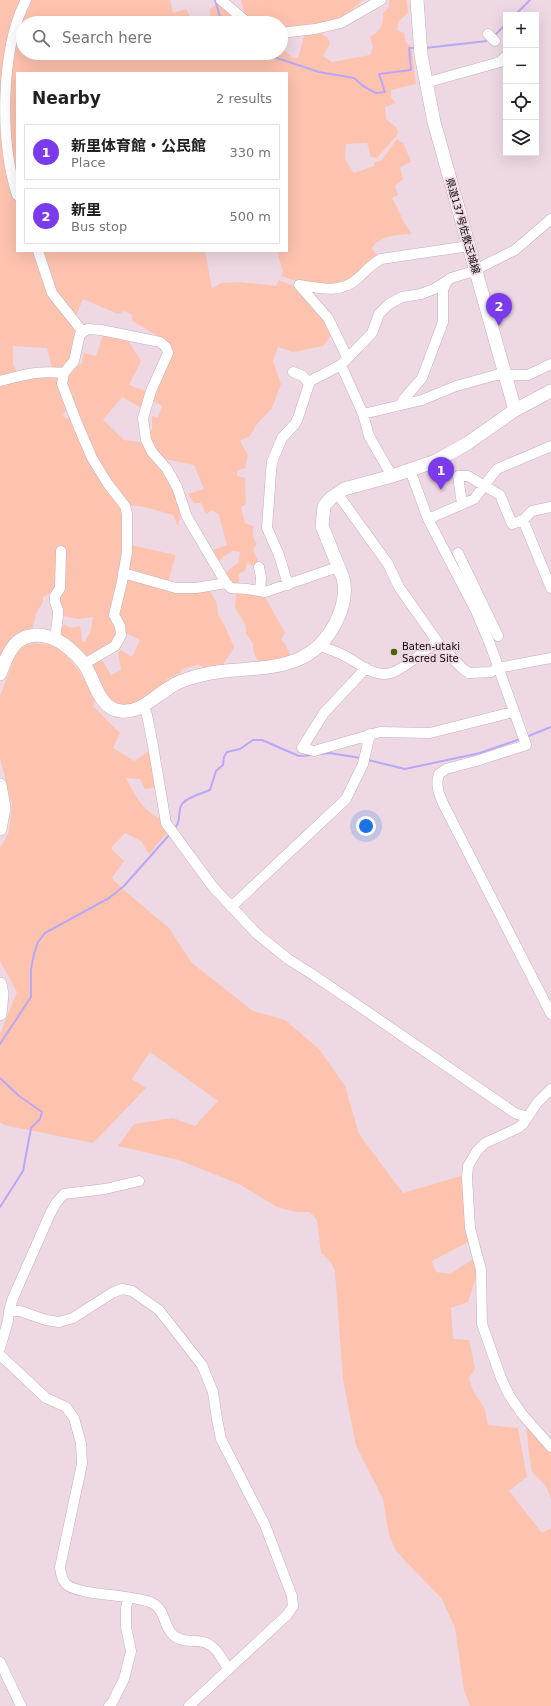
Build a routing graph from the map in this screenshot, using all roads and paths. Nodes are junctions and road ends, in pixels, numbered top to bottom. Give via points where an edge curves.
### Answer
1 (26, 0) edge
2 (221, 0) edge
3 (381, 0) edge
4 (417, 0) edge
5 (18, 16) edge
6 (240, 16) edge
7 (16, 22) edge
8 (288, 32) edge
9 (503, 59) edge
10 (425, 83) junction
11 (16, 192) edge
12 (551, 219) edge
13 (469, 246) junction
14 (38, 252) edge
15 (476, 270) junction
16 (447, 281) junction
17 (83, 332) junction
18 (344, 361) junction
19 (551, 364) edge
20 (293, 372) dead end
21 (64, 373) junction
22 (505, 374) junction
23 (0, 381) edge
24 (309, 384) junction
25 (551, 391) edge
26 (401, 406) junction
27 (515, 410) junction
28 (363, 414) junction
29 (551, 446) edge
30 (410, 470) junction
31 (392, 476) junction
32 (484, 486) junction
33 (337, 493) junction
34 (462, 504) junction
35 (551, 506) edge
36 (428, 519) junction
37 (523, 520) junction
38 (61, 551) dead end
39 (458, 553) dead end
40 (338, 566) junction
41 (259, 567) dead end
42 (123, 573) junction
43 (468, 573) junction
44 (226, 583) junction
45 (462, 584) junction
46 (288, 585) junction
47 (551, 588) edge
48 (260, 591) junction
49 (498, 636) dead end
50 (55, 639) junction
51 (437, 641) junction
52 (320, 646) junction
53 (551, 658) edge
54 (84, 664) junction
55 (366, 668) junction
56 (498, 668) junction
57 (0, 674) edge
58 (143, 706) junction
59 (513, 712) junction
60 (370, 734) junction
61 (0, 785) edge
62 (0, 829) edge
63 (231, 907) junction
64 (0, 984) edge
65 (0, 1014) edge
66 (551, 1014) edge
67 (551, 1089) edge
68 (527, 1117) junction
69 (138, 1181) dead end
70 (9, 1312) junction
71 (0, 1348) edge
72 (0, 1355) edge
73 (551, 1447) edge
74 (128, 1598) junction
75 (0, 1662) edge
76 (229, 1669) junction
77 (22, 1706) edge
78 (110, 1706) edge
79 (189, 1706) edge

1 - 5 street
2 - 6 street
3 - 8 street via 341,23
4 - 10 main road, 県道137号佐敷玉城線
7 - 11 street via 11,36 5,80 5,141
9 - 10 street
10 - 13 main road, 県道137号佐敷玉城線
12 - 15 street via 515,250
13 - 15 main road, 県道137号佐敷玉城線
13 - 18 street via 381,259 371,264 348,286 328,289 299,285 328,318
14 - 17 street via 52,293
15 - 16 street
15 - 22 main road, 県道137号佐敷玉城線
16 - 18 street via 434,289 402,297 389,304 378,314 372,333
16 - 26 street via 443,290 442,322 422,378
17 - 21 street via 80,334 74,361
17 - 44 street via 88,329 113,332 160,342 166,347 168,353 151,391 143,418 146,440 152,452 167,469 177,487 187,517
18 - 24 street
18 - 28 street
19 - 22 street via 528,375
20 - 24 street via 303,376
21 - 23 street via 47,371
21 - 42 street via 62,384 92,458 128,514 127,552
22 - 26 street via 456,386
22 - 27 main road, 県道137号佐敷玉城線
24 - 46 street via 298,418 282,438 270,472 267,528
25 - 27 main road
26 - 28 street
27 - 30 main road via 463,447 436,461
28 - 31 street via 369,436
29 - 32 street via 496,469
30 - 31 main road
30 - 36 street
31 - 33 main road
32 - 34 street via 474,499
32 - 34 street via 468,476 458,476
32 - 37 street via 500,495 512,524
33 - 40 main road via 324,506 321,521 324,535
33 - 51 street via 388,564 399,587
34 - 36 street
35 - 37 street via 532,511
36 - 45 street
37 - 47 street
38 - 50 street via 60,588 54,602 58,610
39 - 43 street
40 - 46 street
40 - 52 main road via 344,585 344,598 335,625
41 - 48 street
42 - 44 street via 176,588
42 - 54 street via 114,615 120,626 121,635 115,646
43 - 45 street
43 - 49 street
44 - 48 street via 231,588
45 - 56 street via 476,611
46 - 48 street via 265,592
50 - 54 main road via 72,651
50 - 57 main road via 38,635 22,638 11,648
51 - 55 street via 392,673
51 - 56 street via 469,673 491,672
52 - 55 street
52 - 58 main road via 300,659 281,665 190,678 169,688
53 - 56 street
54 - 58 main road via 95,687 108,705 120,711 136,710
55 - 60 street via 324,713 302,748 314,751
56 - 59 street
58 - 63 street via 147,715 166,823
59 - 60 street via 430,733
59 - 66 street via 526,745 446,769 439,774 437,785 452,821
60 - 63 street via 364,759 346,799
61 - 62 main road via 4,808
63 - 68 street via 257,934 288,959 515,1113
64 - 65 main road
67 - 68 street
68 - 73 street via 518,1128 485,1143 477,1150 468,1166 470,1228 481,1270 482,1324 501,1378 522,1414
69 - 70 street via 105,1189 64,1194 50,1214
70 - 71 street
70 - 76 street via 20,1311 59,1322 73,1318 112,1293 132,1291 159,1310 202,1365 213,1392 221,1439 264,1525 292,1596 293,1606 287,1615
72 - 74 street via 46,1398 66,1407 76,1423 81,1443 82,1464 60,1567 65,1584 77,1590
74 - 76 street via 156,1605 163,1613 169,1632 173,1636 182,1640 210,1644
74 - 78 street via 126,1627 132,1651 124,1678
75 - 77 street
76 - 79 street

